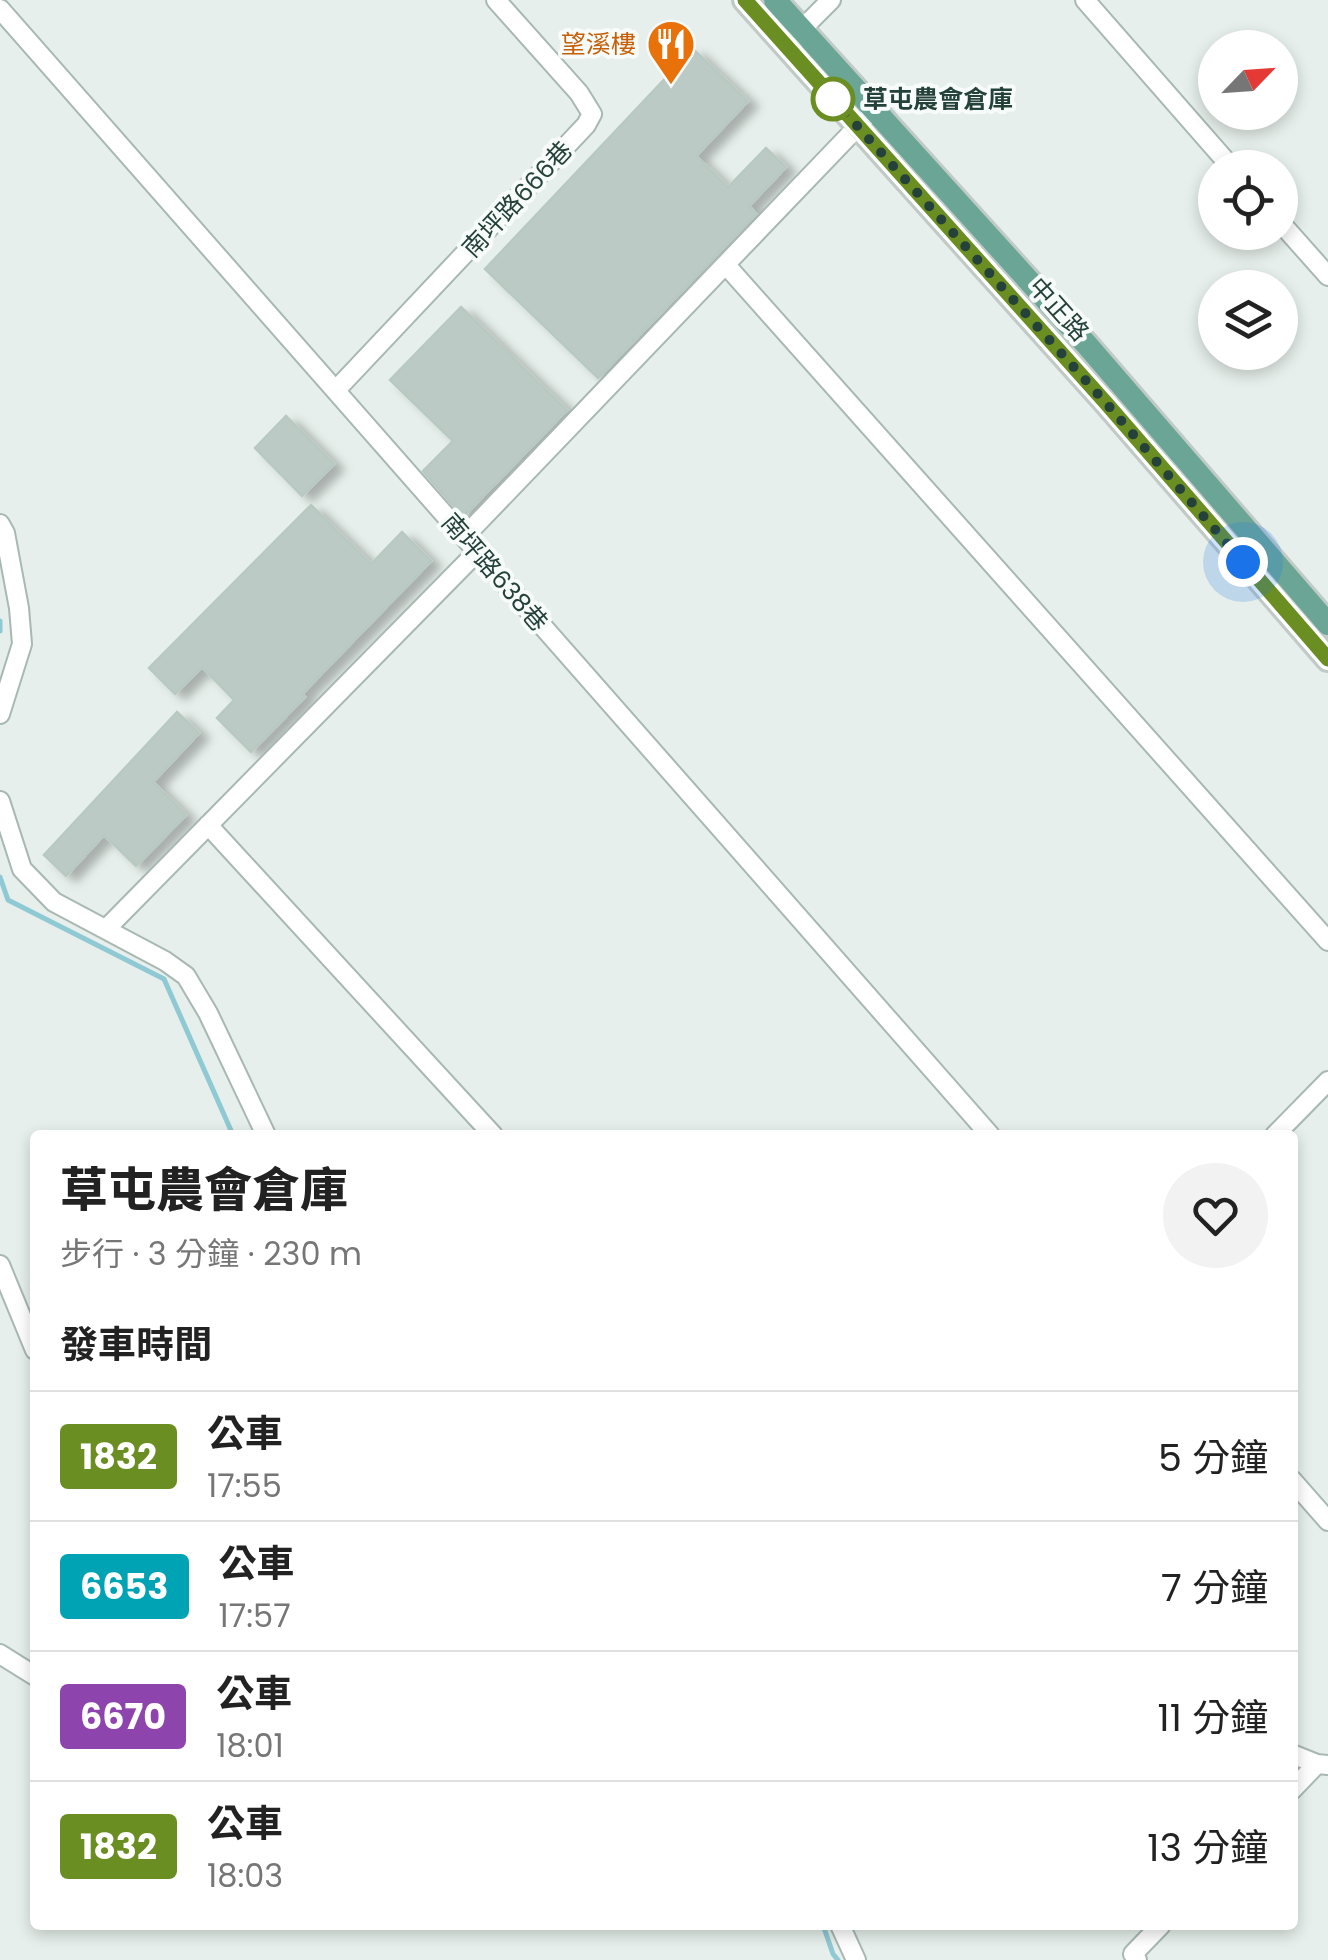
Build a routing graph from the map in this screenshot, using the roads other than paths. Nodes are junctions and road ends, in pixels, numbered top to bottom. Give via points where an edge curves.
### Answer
1 (496, 0) edge
2 (746, 0) edge
3 (774, 0) edge
4 (831, 0) edge
5 (1085, 0) edge
6 (0, 9) edge
7 (795, 40) junction
8 (875, 110) junction
9 (858, 126) junction
10 (1216, 150) edge
11 (1298, 242) edge
12 (726, 264) junction
13 (1328, 276) edge
14 (336, 390) junction
15 (0, 524) edge
16 (471, 544) junction
17 (1328, 624) edge
18 (1328, 659) edge
19 (0, 714) edge
20 (0, 801) edge
21 (208, 825) junction
22 (106, 929) junction
23 (1328, 942) edge
24 (1328, 1081) edge
25 (264, 1130) edge
26 (488, 1130) edge
27 (986, 1130) edge
28 (1280, 1130) edge
29 (0, 1266) edge
30 (30, 1338) edge
31 (1298, 1487) edge
32 (1328, 1521) edge
33 (0, 1654) edge
34 (30, 1673) edge
35 (1298, 1756) edge
36 (1323, 1765) edge
37 (1298, 1785) edge
38 (842, 1930) edge
39 (1156, 1930) edge
40 (856, 1960) edge
41 (1137, 1960) edge

1 - 14 street, 南坪路666巷 via 592,114
2 - 7 main road, 中正路
3 - 7 main road, 中正路
4 - 7 street
5 - 10 street
6 - 14 street, 南坪路638巷
7 - 8 main road, 中正路
7 - 9 main road, 中正路
8 - 9 street
8 - 17 main road, 中正路
9 - 12 street
9 - 18 main road, 中正路
11 - 13 street
12 - 16 street
12 - 23 street
14 - 16 street, 南坪路638巷
15 - 19 street via 22,644
16 - 21 street
16 - 27 street, 南坪路638巷
20 - 22 street via 22,869 54,902
21 - 22 street
21 - 26 street
22 - 25 street via 186,976
24 - 28 street
29 - 30 street
31 - 32 street
33 - 34 street
35 - 36 street
36 - 37 street
38 - 40 street
39 - 41 street via 1132,1954

